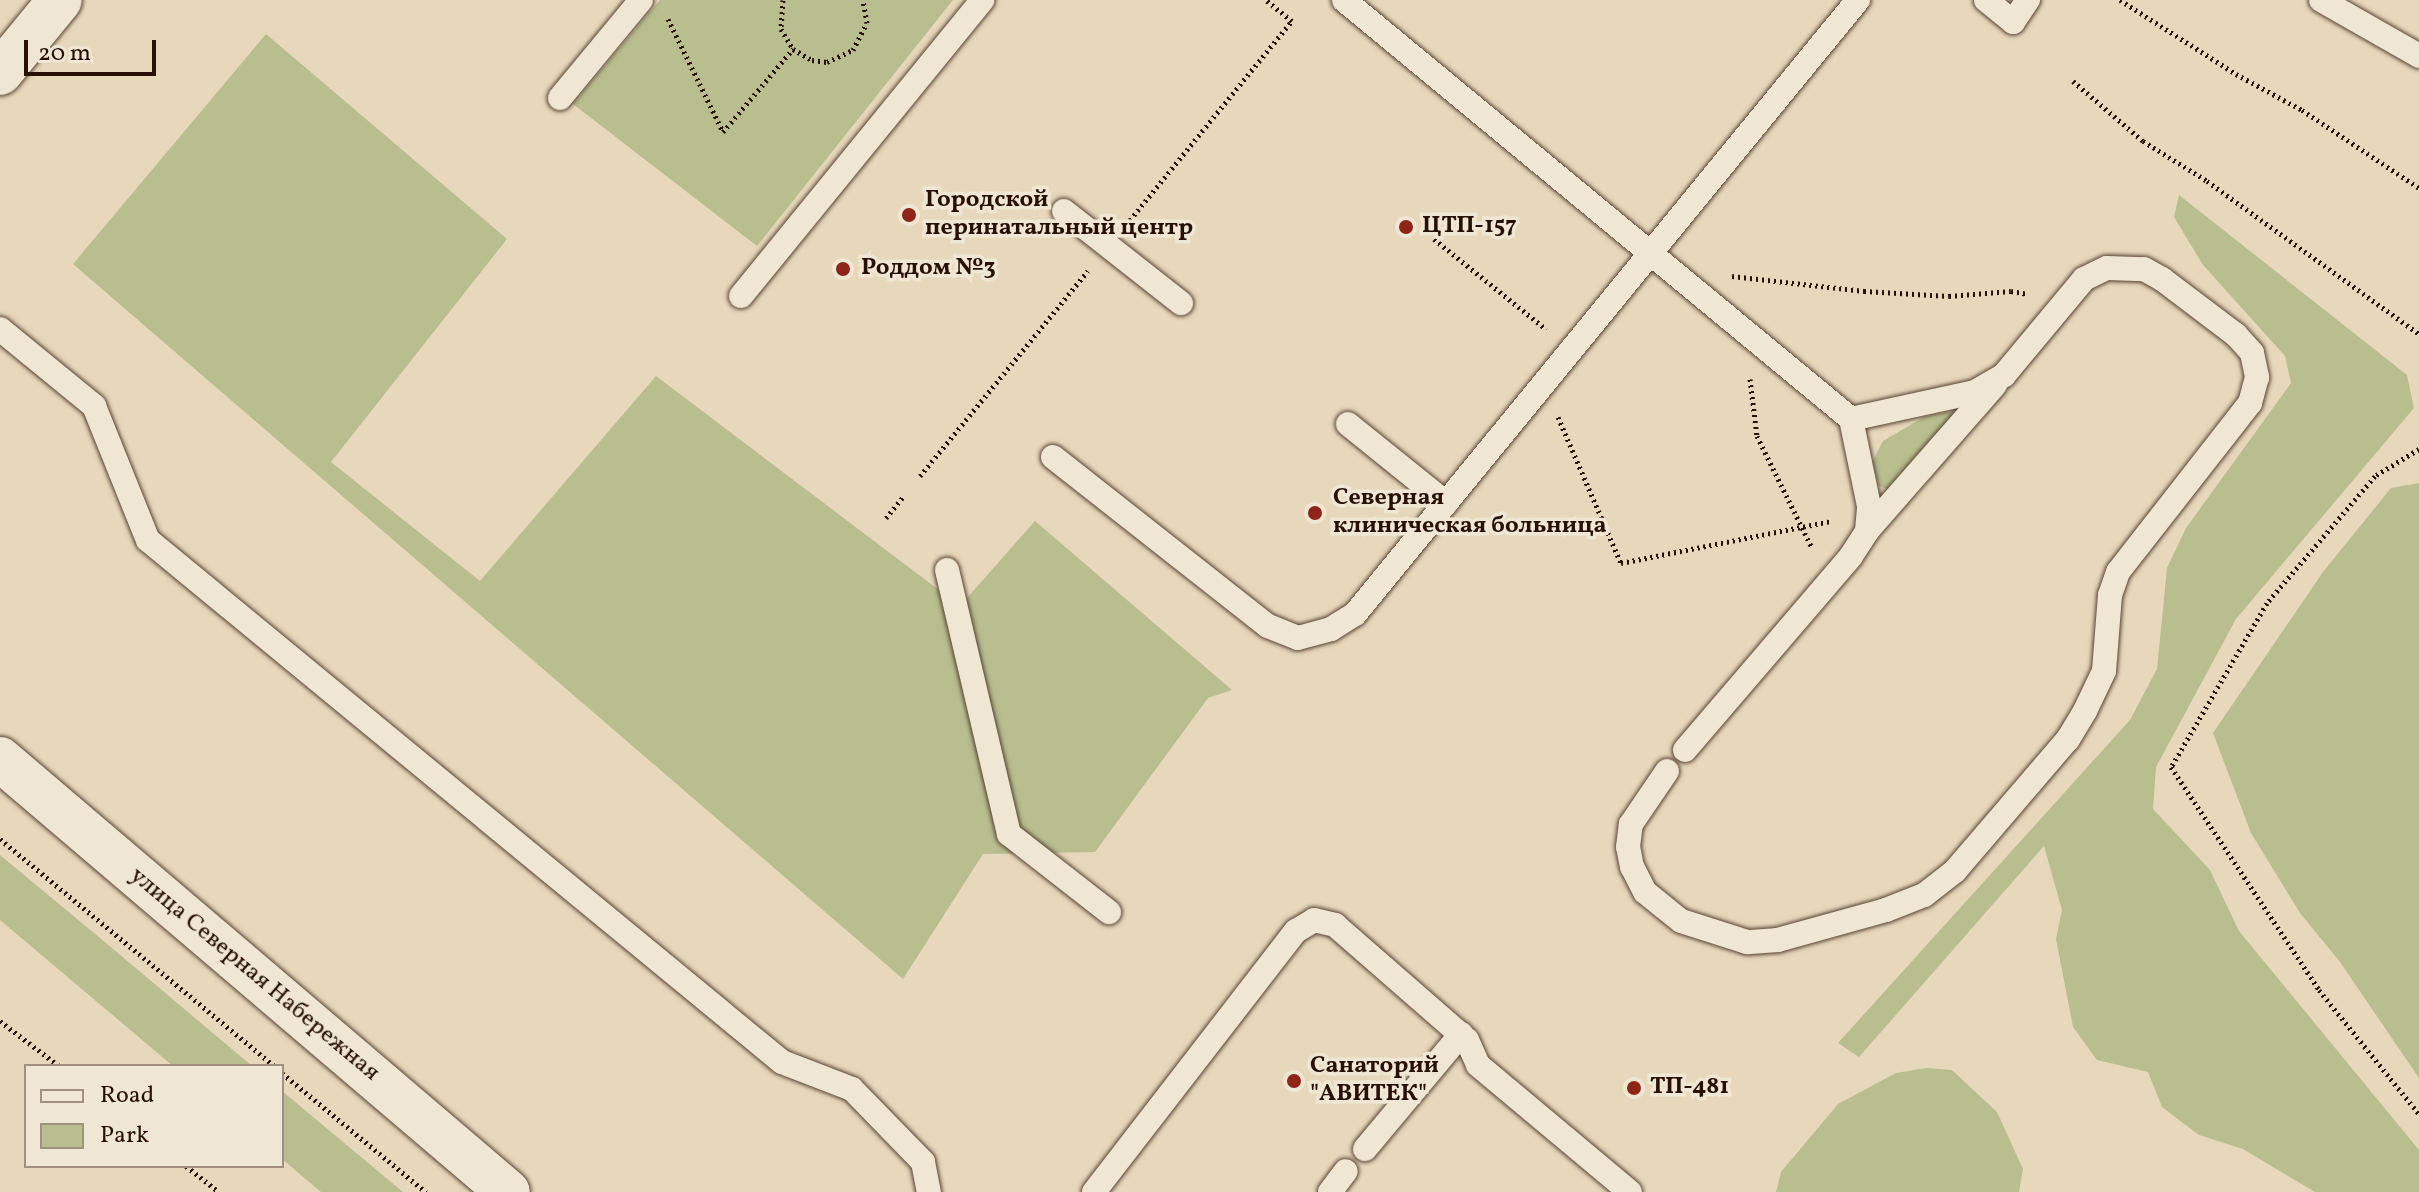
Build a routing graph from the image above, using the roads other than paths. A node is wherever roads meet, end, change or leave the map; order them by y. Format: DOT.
graph roads {
  1 [pos="60,0"];
  2 [pos="641,0"];
  3 [pos="982,0"];
  4 [pos="1344,0"];
  5 [pos="1858,0"];
  6 [pos="1986,0"];
  7 [pos="2028,0"];
  8 [pos="2321,0"];
  9 [pos="2419,56"];
  10 [pos="0,73"];
  11 [pos="560,98"];
  12 [pos="1064,211"];
  13 [pos="1651,253"];
  14 [pos="741,296"];
  15 [pos="1181,303"];
  16 [pos="0,329"];
  17 [pos="2004,375"];
  18 [pos="1851,419"];
  19 [pos="1348,424"];
  20 [pos="1053,457"];
  21 [pos="1446,503"];
  22 [pos="1867,522"];
  23 [pos="947,570"];
  24 [pos="1685,750"];
  25 [pos="0,759"];
  26 [pos="1667,771"];
  27 [pos="1109,912"];
  28 [pos="1461,1034"];
  29 [pos="1365,1149"];
  30 [pos="1346,1171"];
  31 [pos="508,1192"];
  32 [pos="929,1192"];
  33 [pos="1094,1192"];
  34 [pos="1330,1192"];
  35 [pos="1630,1192"];
  1 -- 10 [label="street"];
  2 -- 11 [label="lane"];
  3 -- 14 [label="lane"];
  4 -- 13 [label="lane"];
  5 -- 13 [label="lane"];
  6 -- 7 [label="lane"];
  8 -- 9 [label="lane"];
  12 -- 15 [label="lane"];
  13 -- 18 [label="lane"];
  13 -- 21 [label="lane"];
  16 -- 32 [label="lane"];
  17 -- 18 [label="lane"];
  17 -- 22 [label="lane"];
  17 -- 26 [label="lane"];
  18 -- 22 [label="lane"];
  19 -- 21 [label="lane"];
  20 -- 21 [label="lane"];
  22 -- 24 [label="lane"];
  23 -- 27 [label="lane"];
  25 -- 31 [label="street, улица Северная Набережная"];
  28 -- 29 [label="lane"];
  28 -- 33 [label="lane"];
  28 -- 35 [label="lane"];
  30 -- 34 [label="lane"];
}
